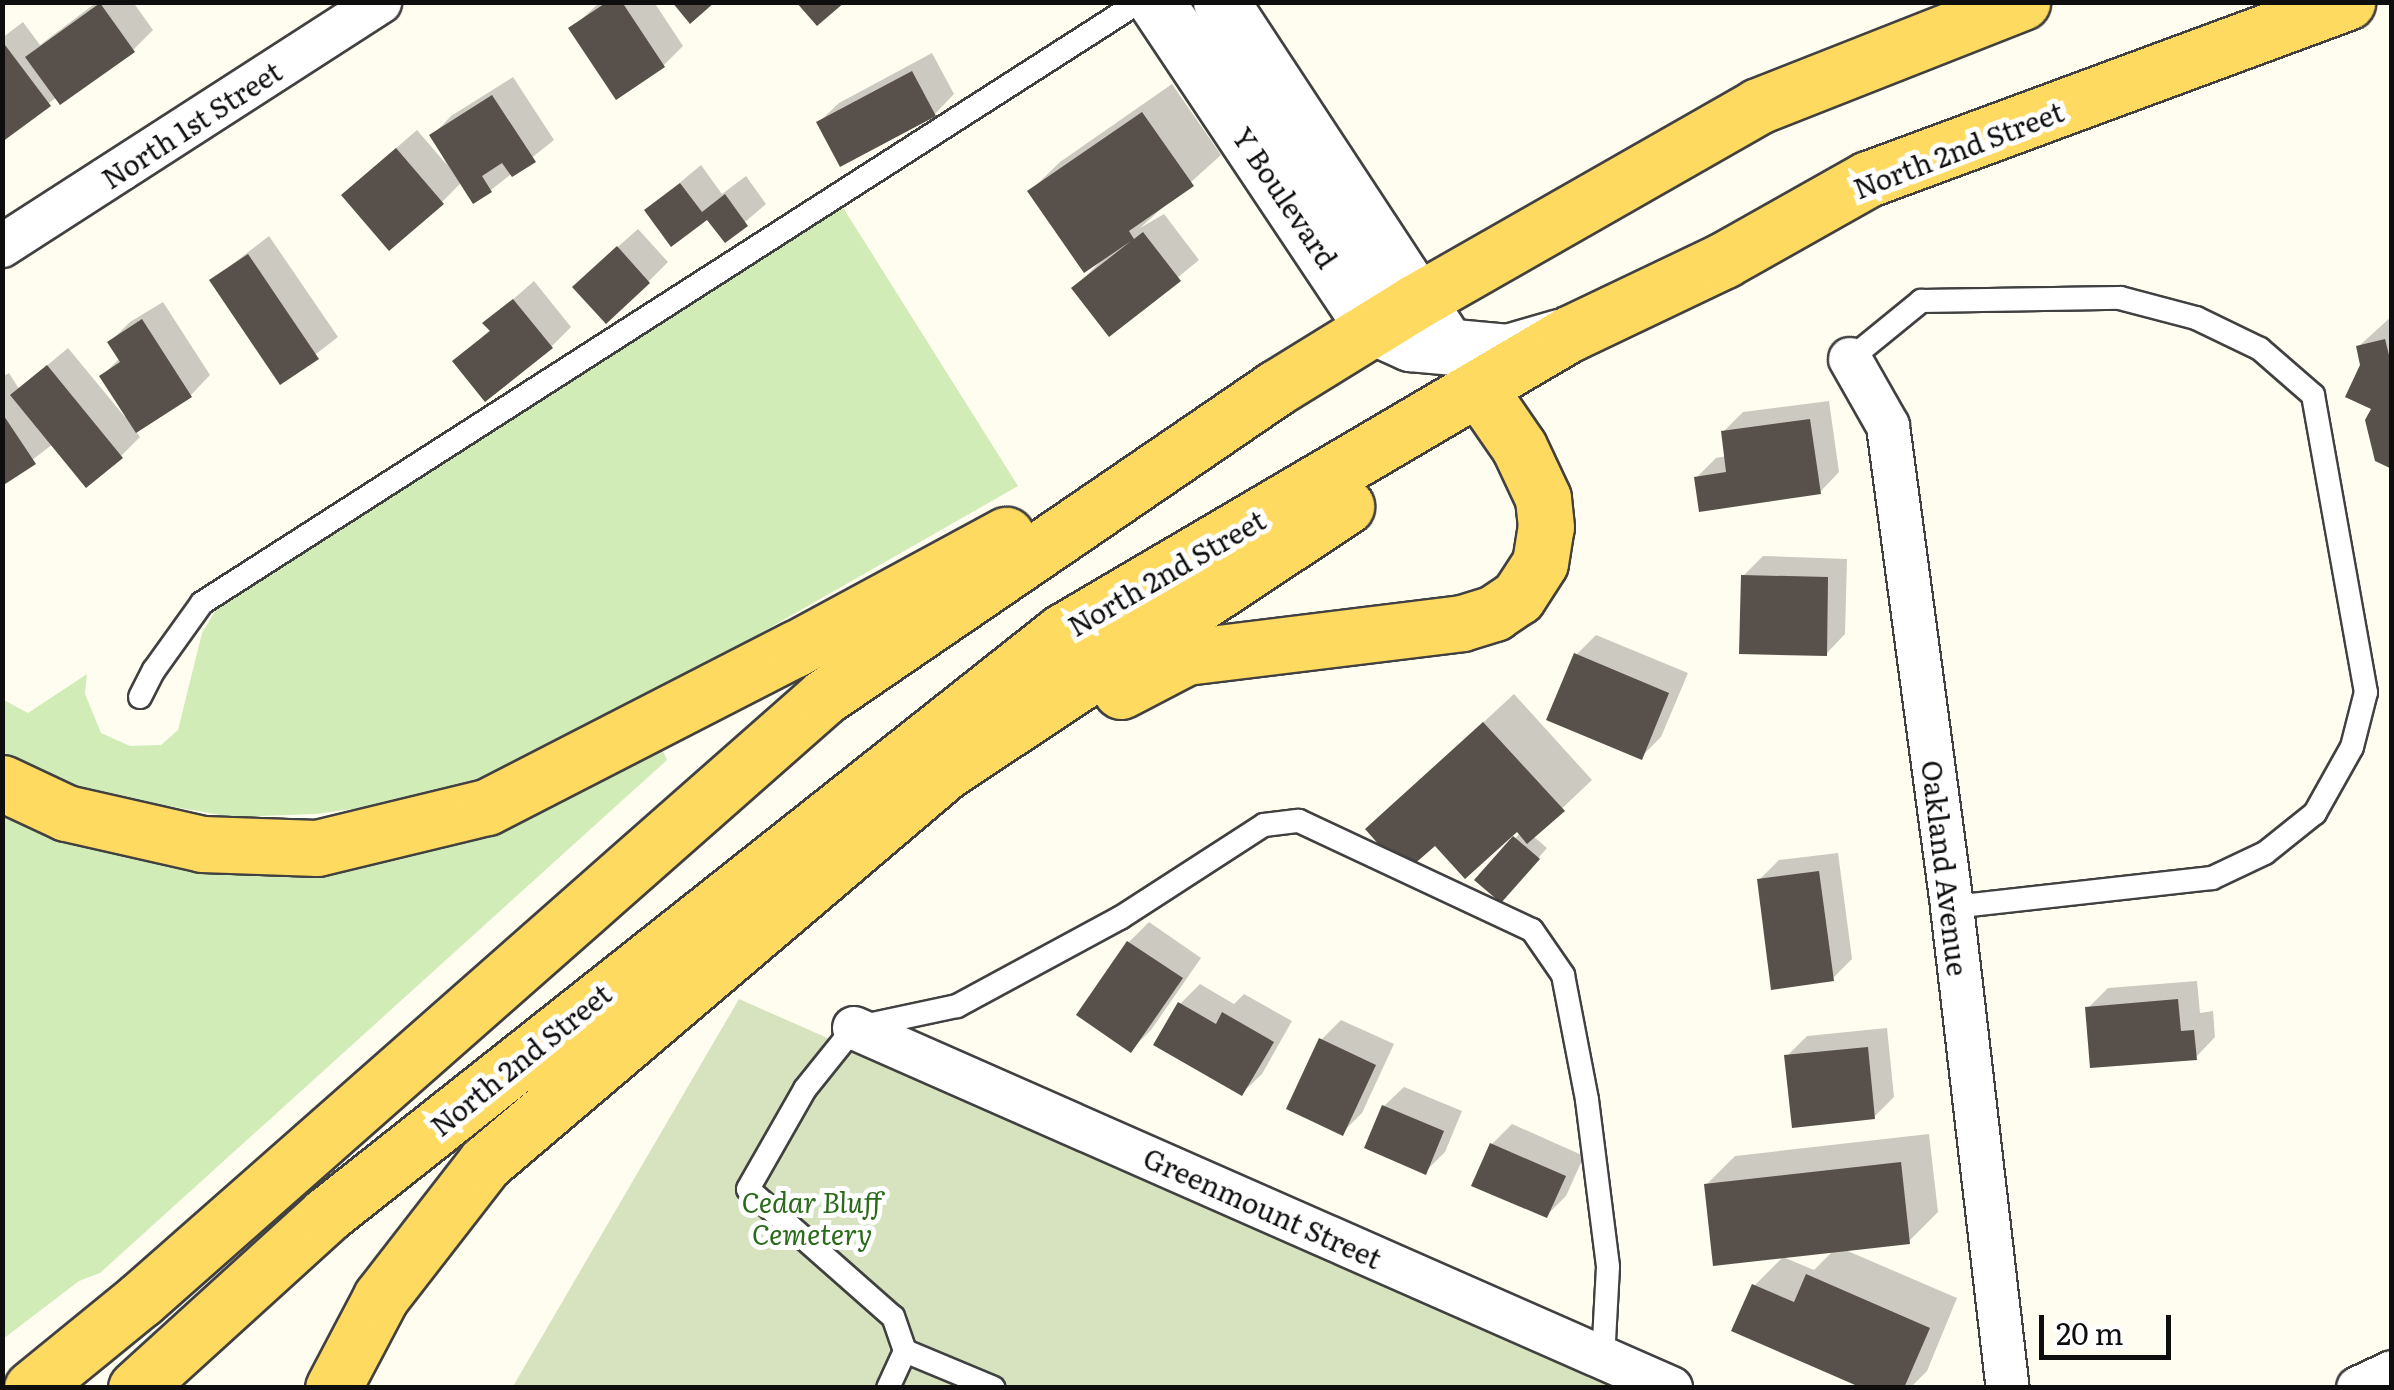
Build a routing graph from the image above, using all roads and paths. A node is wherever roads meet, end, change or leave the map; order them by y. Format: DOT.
graph roads {
  1 [pos="380,2"];
  2 [pos="1139,2"];
  3 [pos="1156,2"];
  4 [pos="1221,2"];
  5 [pos="2022,2"];
  6 [pos="2347,2"];
  7 [pos="2,246"];
  8 [pos="1394,314"];
  9 [pos="1850,359"];
  10 [pos="1463,368"];
  11 [pos="1276,388"];
  12 [pos="140,697"];
  13 [pos="2,783"];
  14 [pos="854,853"];
  15 [pos="1952,907"];
  16 [pos="854,1028"];
  17 [pos="905,1350"];
  18 [pos="1603,1358"];
  19 [pos="155,1371"];
  20 [pos="2392,1372"];
  21 [pos="32,1388"];
  22 [pos="333,1388"];
  23 [pos="888,1388"];
  24 [pos="994,1388"];
  25 [pos="1671,1388"];
  26 [pos="2008,1388"];
  27 [pos="2358,1388"];
  1 -- 7 [label="street, North 1st Street"];
  2 -- 12 [label="lane"];
  3 -- 8 [label="street, Y Boulevard"];
  4 -- 8 [label="street, Y Boulevard"];
  5 -- 8 [label="main road"];
  6 -- 10 [label="main road, North 2nd Street"];
  8 -- 10 [label="street, Y Boulevard"];
  8 -- 11 [label="main road"];
  9 -- 15 [label="street, Oakland Avenue"];
  9 -- 15 [label="lane"];
  10 -- 14 [label="main road"];
  10 -- 14 [label="main road"];
  10 -- 19 [label="main road, North 2nd Street"];
  11 -- 13 [label="main road"];
  11 -- 21 [label="main road"];
  14 -- 22 [label="main road"];
  15 -- 26 [label="street, Oakland Avenue"];
  16 -- 17 [label="lane"];
  16 -- 18 [label="street, Greenmount Street"];
  16 -- 18 [label="lane"];
  17 -- 23 [label="lane"];
  17 -- 24 [label="lane"];
  18 -- 25 [label="street, Greenmount Street"];
  20 -- 27 [label="street"];
}
